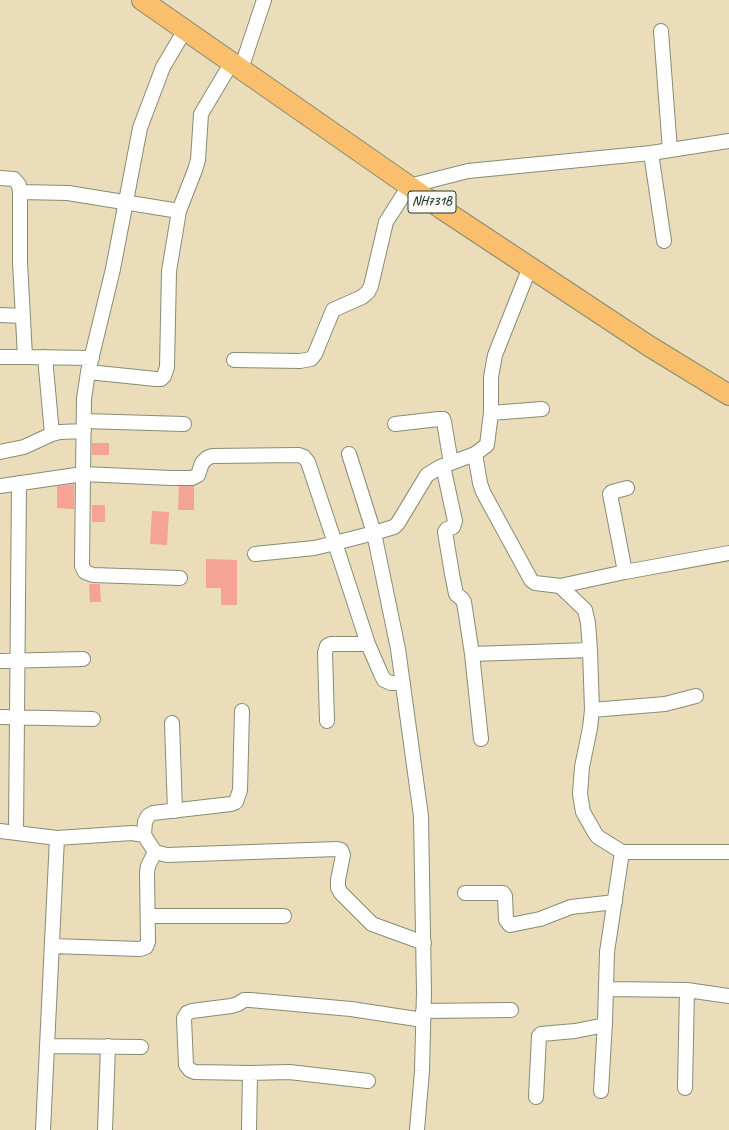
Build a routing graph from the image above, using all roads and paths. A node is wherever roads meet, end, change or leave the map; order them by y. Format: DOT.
graph roads {
  1 [pos="142,0"];
  2 [pos="160,0"];
  3 [pos="264,0"];
  4 [pos="185,30"];
  5 [pos="661,31"];
  6 [pos="239,63"];
  7 [pos="729,141"];
  8 [pos="670,150"];
  9 [pos="651,153"];
  10 [pos="0,178"];
  11 [pos="416,184"];
  12 [pos="20,192"];
  13 [pos="126,203"];
  14 [pos="179,211"];
  15 [pos="664,241"];
  16 [pos="530,267"];
  17 [pos="0,315"];
  18 [pos="23,316"];
  19 [pos="25,357"];
  20 [pos="45,357"];
  21 [pos="0,358"];
  22 [pos="92,358"];
  23 [pos="234,360"];
  24 [pos="88,372"];
  25 [pos="729,382"];
  26 [pos="729,395"];
  27 [pos="542,409"];
  28 [pos="491,413"];
  29 [pos="184,424"];
  30 [pos="396,424"];
  31 [pos="84,426"];
  32 [pos="52,434"];
  33 [pos="0,452"];
  34 [pos="349,454"];
  35 [pos="475,454"];
  36 [pos="447,464"];
  37 [pos="83,474"];
  38 [pos="19,483"];
  39 [pos="0,486"];
  40 [pos="627,488"];
  41 [pos="374,533"];
  42 [pos="335,543"];
  43 [pos="729,553"];
  44 [pos="255,554"];
  45 [pos="625,572"];
  46 [pos="180,578"];
  47 [pos="560,586"];
  48 [pos="368,644"];
  49 [pos="590,650"];
  50 [pos="472,654"];
  51 [pos="83,659"];
  52 [pos="0,661"];
  53 [pos="17,661"];
  54 [pos="403,684"];
  55 [pos="696,696"];
  56 [pos="592,710"];
  57 [pos="242,711"];
  58 [pos="0,717"];
  59 [pos="17,718"];
  60 [pos="93,719"];
  61 [pos="327,721"];
  62 [pos="172,723"];
  63 [pos="481,739"];
  64 [pos="175,811"];
  65 [pos="0,831"];
  66 [pos="16,832"];
  67 [pos="144,835"];
  68 [pos="57,838"];
  69 [pos="155,852"];
  70 [pos="622,852"];
  71 [pos="729,852"];
  72 [pos="465,894"];
  73 [pos="615,902"];
  74 [pos="148,916"];
  75 [pos="284,916"];
  76 [pos="424,944"];
  77 [pos="52,946"];
  78 [pos="606,989"];
  79 [pos="687,990"];
  80 [pos="729,996"];
  81 [pos="511,1010"];
  82 [pos="423,1016"];
  83 [pos="605,1024"];
  84 [pos="47,1046"];
  85 [pos="108,1046"];
  86 [pos="141,1046"];
  87 [pos="250,1073"];
  88 [pos="368,1081"];
  89 [pos="684,1088"];
  90 [pos="601,1091"];
  91 [pos="536,1098"];
  92 [pos="43,1130"];
  93 [pos="105,1130"];
  94 [pos="249,1130"];
  95 [pos="417,1130"];
  1 -- 4 [label="highway, NH731B"];
  2 -- 6 [label="highway, NH731B"];
  3 -- 6 [label="street"];
  4 -- 6 [label="highway, NH731B"];
  4 -- 13 [label="street"];
  5 -- 8 [label="street"];
  6 -- 11 [label="highway, NH731B"];
  6 -- 14 [label="street"];
  7 -- 8 [label="street"];
  8 -- 9 [label="street"];
  9 -- 11 [label="street"];
  9 -- 15 [label="street"];
  10 -- 12 [label="street"];
  11 -- 16 [label="highway, NH731B"];
  11 -- 23 [label="street"];
  11 -- 25 [label="highway, NH731B"];
  12 -- 13 [label="street"];
  12 -- 18 [label="street"];
  13 -- 14 [label="street"];
  13 -- 22 [label="street"];
  14 -- 24 [label="street"];
  16 -- 26 [label="highway, NH731B"];
  16 -- 28 [label="street"];
  17 -- 18 [label="street"];
  18 -- 19 [label="street"];
  19 -- 20 [label="street"];
  19 -- 21 [label="street"];
  20 -- 22 [label="street"];
  20 -- 32 [label="street"];
  22 -- 24 [label="street"];
  24 -- 31 [label="street"];
  27 -- 28 [label="street"];
  28 -- 35 [label="street"];
  29 -- 31 [label="street"];
  30 -- 36 [label="street"];
  31 -- 32 [label="street"];
  31 -- 37 [label="street"];
  32 -- 33 [label="street"];
  34 -- 41 [label="street"];
  35 -- 36 [label="street"];
  35 -- 47 [label="street"];
  36 -- 41 [label="street"];
  36 -- 50 [label="street"];
  37 -- 38 [label="street"];
  37 -- 42 [label="street"];
  37 -- 46 [label="street"];
  38 -- 39 [label="street"];
  38 -- 53 [label="street"];
  40 -- 45 [label="street"];
  41 -- 42 [label="street"];
  41 -- 54 [label="street"];
  42 -- 44 [label="street"];
  42 -- 48 [label="street"];
  43 -- 45 [label="street"];
  45 -- 47 [label="street"];
  47 -- 49 [label="street"];
  48 -- 54 [label="street"];
  48 -- 61 [label="street"];
  49 -- 50 [label="street"];
  49 -- 56 [label="street"];
  50 -- 63 [label="street"];
  51 -- 53 [label="street"];
  52 -- 53 [label="street"];
  53 -- 59 [label="street"];
  54 -- 76 [label="street"];
  55 -- 56 [label="street"];
  56 -- 70 [label="street"];
  57 -- 64 [label="street"];
  58 -- 59 [label="street"];
  59 -- 60 [label="street"];
  59 -- 66 [label="street"];
  62 -- 64 [label="street"];
  64 -- 67 [label="street"];
  65 -- 66 [label="street"];
  66 -- 68 [label="street"];
  67 -- 68 [label="street"];
  67 -- 69 [label="street"];
  68 -- 77 [label="street"];
  69 -- 74 [label="street"];
  69 -- 76 [label="street"];
  70 -- 71 [label="street"];
  70 -- 73 [label="street"];
  72 -- 73 [label="street"];
  73 -- 78 [label="street"];
  74 -- 75 [label="street"];
  74 -- 77 [label="street"];
  76 -- 82 [label="street"];
  77 -- 84 [label="street"];
  78 -- 79 [label="street"];
  78 -- 83 [label="street"];
  79 -- 80 [label="street"];
  79 -- 89 [label="street"];
  81 -- 82 [label="street"];
  82 -- 87 [label="street"];
  82 -- 95 [label="street"];
  83 -- 90 [label="street"];
  83 -- 91 [label="street"];
  84 -- 85 [label="street"];
  84 -- 92 [label="street"];
  85 -- 86 [label="street"];
  85 -- 93 [label="street"];
  87 -- 88 [label="street"];
  87 -- 94 [label="street"];
}
